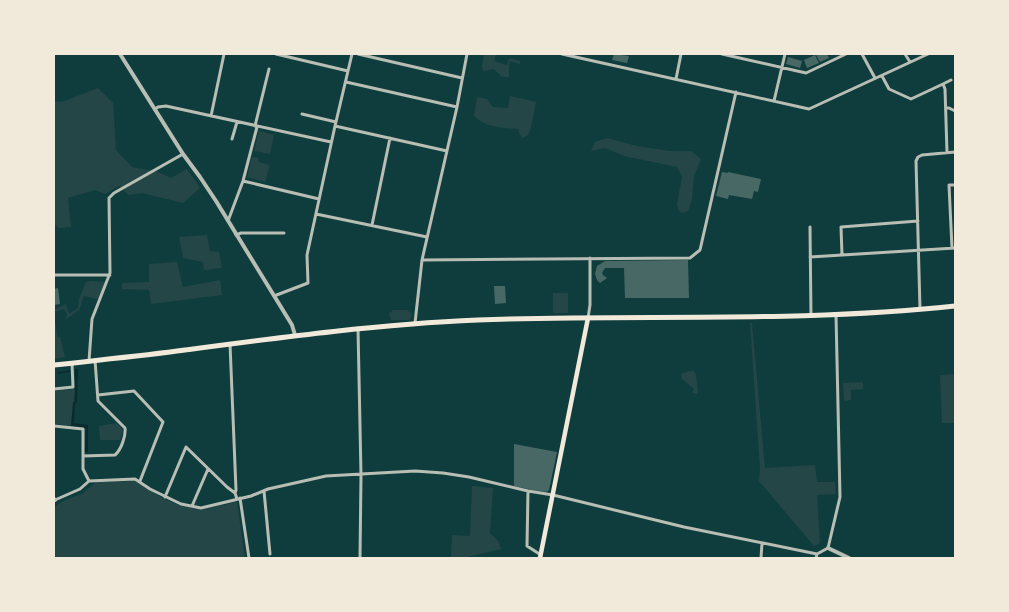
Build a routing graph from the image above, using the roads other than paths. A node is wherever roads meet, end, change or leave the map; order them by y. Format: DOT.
graph roads {
  1 [pos="120,54"];
  2 [pos="224,54"];
  3 [pos="276,54"];
  4 [pos="352,54"];
  5 [pos="358,54"];
  6 [pos="467,54"];
  7 [pos="562,54"];
  8 [pos="682,54"];
  9 [pos="722,54"];
  10 [pos="785,54"];
  11 [pos="846,54"];
  12 [pos="862,54"];
  13 [pos="905,54"];
  14 [pos="928,54"];
  15 [pos="910,62"];
  16 [pos="782,67"];
  17 [pos="269,69"];
  18 [pos="348,71"];
  19 [pos="882,76"];
  20 [pos="462,78"];
  21 [pos="875,78"];
  22 [pos="676,79"];
  23 [pos="951,80"];
  24 [pos="346,82"];
  25 [pos="943,84"];
  26 [pos="736,92"];
  27 [pos="774,101"];
  28 [pos="456,107"];
  29 [pos="946,108"];
  30 [pos="155,109"];
  31 [pos="955,111"];
  32 [pos="302,114"];
  33 [pos="210,116"];
  34 [pos="237,122"];
  35 [pos="336,122"];
  36 [pos="256,126"];
  37 [pos="335,126"];
  38 [pos="390,138"];
  39 [pos="232,139"];
  40 [pos="331,142"];
  41 [pos="447,150"];
  42 [pos="955,152"];
  43 [pos="947,153"];
  44 [pos="183,154"];
  45 [pos="243,181"];
  46 [pos="955,185"];
  47 [pos="319,199"];
  48 [pos="316,214"];
  49 [pos="950,216"];
  50 [pos="955,216"];
  51 [pos="228,221"];
  52 [pos="918,221"];
  53 [pos="372,224"];
  54 [pos="810,227"];
  55 [pos="284,233"];
  56 [pos="236,235"];
  57 [pos="427,237"];
  58 [pos="954,248"];
  59 [pos="919,250"];
  60 [pos="842,255"];
  61 [pos="810,257"];
  62 [pos="590,258"];
  63 [pos="422,260"];
  64 [pos="54,275"];
  65 [pos="110,275"];
  66 [pos="274,296"];
  67 [pos="955,306"];
  68 [pos="920,309"];
  69 [pos="836,315"];
  70 [pos="811,316"];
  71 [pos="588,318"];
  72 [pos="415,323"];
  73 [pos="358,328"];
  74 [pos="295,335"];
  75 [pos="230,344"];
  76 [pos="92,361"];
  77 [pos="72,363"];
  78 [pos="54,365"];
  79 [pos="54,389"];
  80 [pos="98,395"];
  81 [pos="54,426"];
  82 [pos="83,456"];
  83 [pos="208,469"];
  84 [pos="361,474"];
  85 [pos="89,481"];
  86 [pos="140,481"];
  87 [pos="264,491"];
  88 [pos="528,491"];
  89 [pos="235,493"];
  90 [pos="553,495"];
  91 [pos="165,497"];
  92 [pos="238,499"];
  93 [pos="54,500"];
  94 [pos="192,506"];
  95 [pos="762,543"];
  96 [pos="828,548"];
  97 [pos="270,554"];
  98 [pos="540,556"];
  99 [pos="817,556"];
  100 [pos="249,558"];
  101 [pos="360,558"];
  102 [pos="761,558"];
  103 [pos="849,558"];
  1 -- 30 [label="street"];
  2 -- 33 [label="street"];
  3 -- 18 [label="street"];
  4 -- 18 [label="street"];
  5 -- 20 [label="street"];
  6 -- 20 [label="street"];
  7 -- 22 [label="street"];
  8 -- 22 [label="street"];
  9 -- 16 [label="street"];
  10 -- 16 [label="street"];
  11 -- 16 [label="street"];
  12 -- 21 [label="street"];
  13 -- 15 [label="street"];
  14 -- 15 [label="street"];
  15 -- 19 [label="street"];
  16 -- 27 [label="street"];
  17 -- 36 [label="street"];
  18 -- 24 [label="street"];
  19 -- 21 [label="street"];
  19 -- 25 [label="street"];
  20 -- 28 [label="street"];
  21 -- 27 [label="street"];
  22 -- 26 [label="street"];
  23 -- 25 [label="street"];
  24 -- 28 [label="street"];
  24 -- 35 [label="street"];
  25 -- 29 [label="street"];
  26 -- 27 [label="street"];
  26 -- 62 [label="street"];
  28 -- 41 [label="street"];
  29 -- 31 [label="street"];
  29 -- 43 [label="street"];
  30 -- 33 [label="street"];
  30 -- 44 [label="street"];
  32 -- 35 [label="street"];
  33 -- 34 [label="street"];
  34 -- 36 [label="street"];
  34 -- 39 [label="street"];
  35 -- 37 [label="street"];
  36 -- 40 [label="street"];
  36 -- 45 [label="street"];
  37 -- 38 [label="street"];
  37 -- 40 [label="street"];
  38 -- 41 [label="street"];
  38 -- 53 [label="street"];
  40 -- 47 [label="street"];
  41 -- 57 [label="street"];
  42 -- 43 [label="street"];
  43 -- 52 [label="street"];
  44 -- 51 [label="street"];
  44 -- 65 [label="street"];
  45 -- 47 [label="street"];
  45 -- 51 [label="street"];
  46 -- 49 [label="street"];
  47 -- 48 [label="street"];
  48 -- 53 [label="street"];
  48 -- 66 [label="street"];
  49 -- 50 [label="street"];
  49 -- 58 [label="street"];
  51 -- 56 [label="street"];
  52 -- 59 [label="street"];
  52 -- 60 [label="street"];
  53 -- 57 [label="street"];
  54 -- 61 [label="street"];
  55 -- 56 [label="street"];
  56 -- 66 [label="street"];
  57 -- 63 [label="street"];
  58 -- 59 [label="street"];
  59 -- 60 [label="street"];
  59 -- 68 [label="street"];
  60 -- 61 [label="street"];
  61 -- 70 [label="street"];
  62 -- 63 [label="street"];
  62 -- 71 [label="street"];
  63 -- 72 [label="street"];
  64 -- 65 [label="street"];
  65 -- 76 [label="street"];
  66 -- 74 [label="street"];
  67 -- 68 [label="main road"];
  68 -- 69 [label="main road"];
  69 -- 70 [label="main road"];
  69 -- 96 [label="street"];
  70 -- 71 [label="main road"];
  71 -- 72 [label="main road"];
  71 -- 90 [label="main road"];
  72 -- 73 [label="main road"];
  73 -- 74 [label="main road"];
  73 -- 84 [label="street"];
  74 -- 75 [label="main road"];
  75 -- 76 [label="main road"];
  75 -- 89 [label="street"];
  76 -- 77 [label="main road"];
  76 -- 80 [label="street"];
  77 -- 78 [label="main road"];
  77 -- 79 [label="street"];
  80 -- 82 [label="street"];
  80 -- 86 [label="street"];
  81 -- 82 [label="street"];
  82 -- 85 [label="street"];
  83 -- 89 [label="street"];
  83 -- 91 [label="street"];
  83 -- 94 [label="street"];
  84 -- 87 [label="street"];
  84 -- 88 [label="street"];
  84 -- 101 [label="street"];
  85 -- 86 [label="street"];
  85 -- 93 [label="street"];
  86 -- 91 [label="street"];
  87 -- 92 [label="street"];
  87 -- 97 [label="street"];
  88 -- 90 [label="street"];
  88 -- 98 [label="street"];
  89 -- 92 [label="street"];
  90 -- 95 [label="street"];
  90 -- 98 [label="main road"];
  91 -- 94 [label="street"];
  92 -- 94 [label="street"];
  92 -- 100 [label="street"];
  95 -- 99 [label="street"];
  95 -- 102 [label="street"];
  96 -- 99 [label="street"];
  96 -- 103 [label="street"];
}
